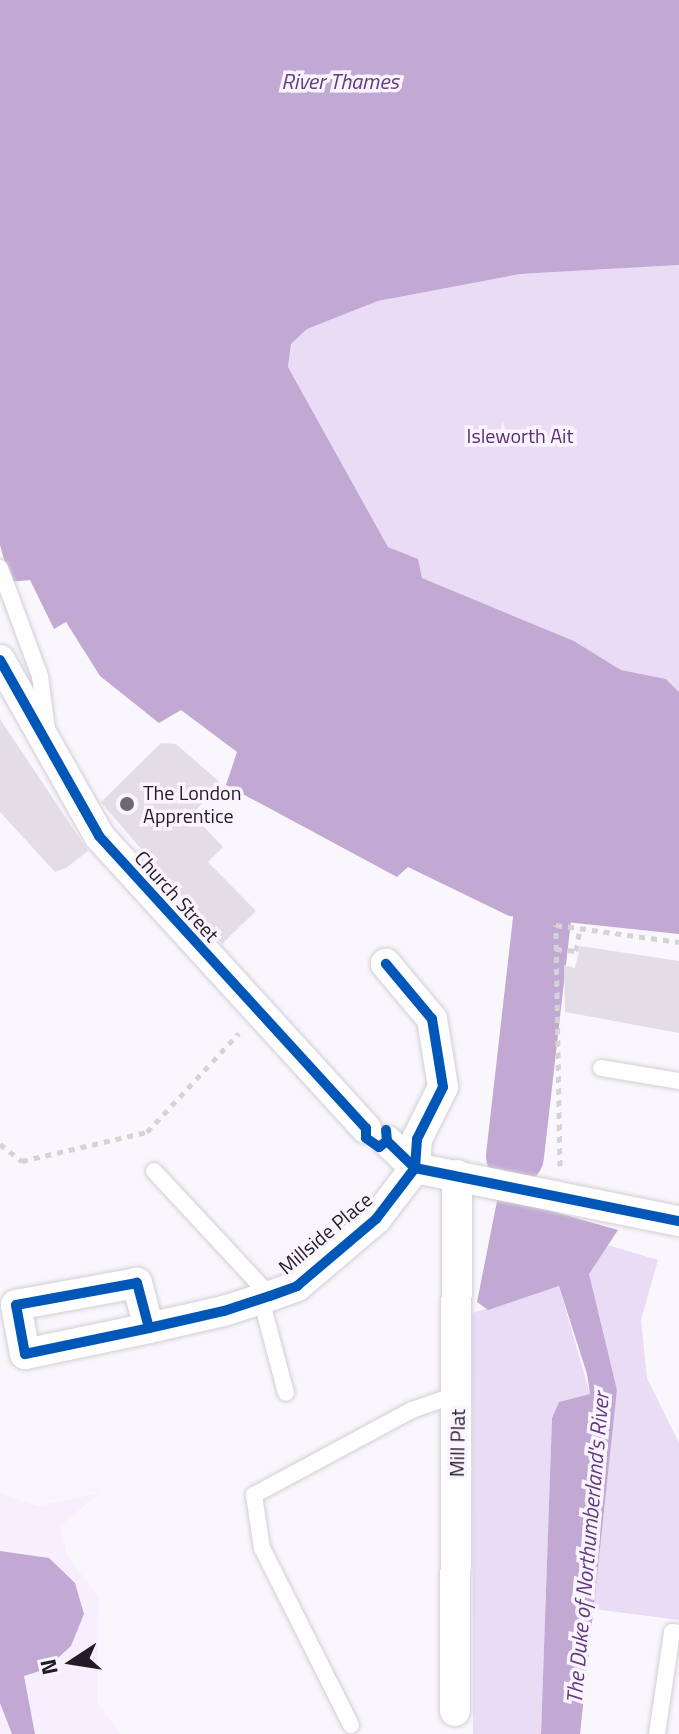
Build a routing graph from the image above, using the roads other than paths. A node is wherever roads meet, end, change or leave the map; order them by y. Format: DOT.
graph roads {
  1 [pos="0,568"];
  2 [pos="0,660"];
  3 [pos="48,745"];
  4 [pos="386,964"];
  5 [pos="601,1068"];
  6 [pos="679,1081"];
  7 [pos="415,1168"];
  8 [pos="154,1171"];
  9 [pos="457,1175"];
  10 [pos="679,1221"];
  11 [pos="265,1298"];
  12 [pos="149,1328"];
  13 [pos="286,1393"];
  14 [pos="458,1394"];
  15 [pos="679,1633"];
  16 [pos="455,1711"];
  17 [pos="351,1725"];
  18 [pos="657,1734"];
  1 -- 3 [label="lane"];
  2 -- 3 [label="street, Church Street"];
  3 -- 7 [label="street, Church Street"];
  4 -- 7 [label="street"];
  5 -- 6 [label="lane"];
  7 -- 9 [label="street"];
  7 -- 11 [label="street, Millside Place"];
  8 -- 11 [label="lane"];
  9 -- 10 [label="street"];
  9 -- 14 [label="street, Mill Plat"];
  11 -- 12 [label="street, Millside Place"];
  11 -- 13 [label="lane"];
  14 -- 16 [label="street, Mill Plat"];
  14 -- 17 [label="lane"];
  15 -- 18 [label="lane"];
}
